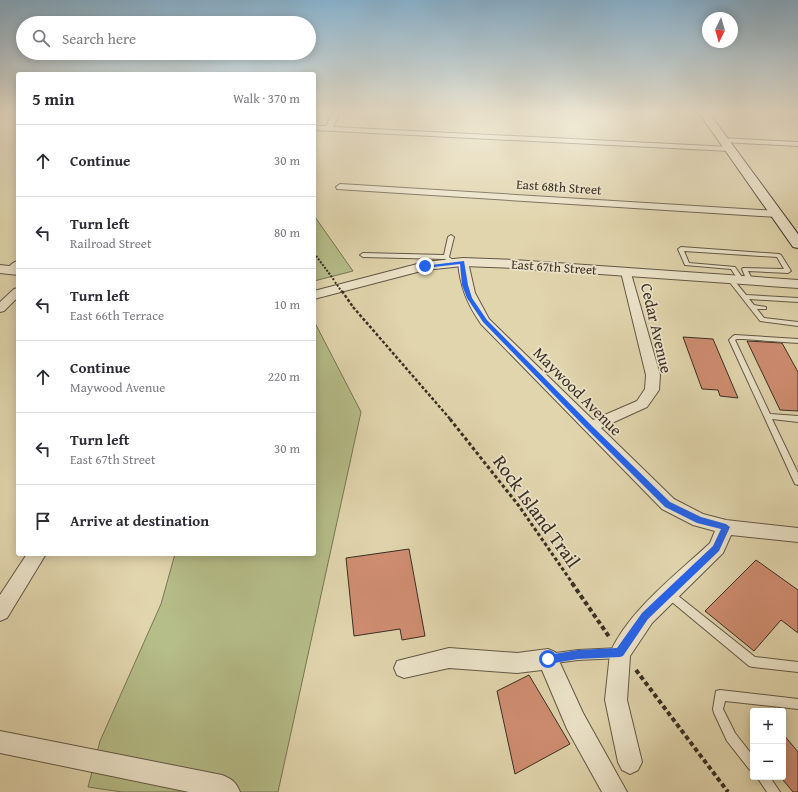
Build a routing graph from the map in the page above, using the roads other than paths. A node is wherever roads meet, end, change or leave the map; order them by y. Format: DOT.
graph roads {
  1 [pos="731,150"];
  2 [pos="340,187"];
  3 [pos="777,214"];
  4 [pos="451,238"];
  5 [pos="798,244"];
  6 [pos="363,255"];
  7 [pos="454,261"];
  8 [pos="626,272"];
  9 [pos="741,280"];
  10 [pos="798,284"];
  11 [pos="16,293"];
  12 [pos="316,294"];
  13 [pos="745,297"];
  14 [pos="798,300"];
  15 [pos="753,307"];
  16 [pos="0,308"];
  17 [pos="764,308"];
  18 [pos="798,324"];
  19 [pos="798,341"];
  20 [pos="767,416"];
  21 [pos="798,419"];
  22 [pos="590,427"];
  23 [pos="798,482"];
  24 [pos="726,527"];
  25 [pos="798,535"];
  26 [pos="36,556"];
  27 [pos="669,594"];
  28 [pos="0,612"];
  29 [pos="620,652"];
  30 [pos="548,659"];
  31 [pos="798,667"];
  32 [pos="404,668"];
  33 [pos="798,704"];
  34 [pos="0,742"];
  35 [pos="750,761"];
  36 [pos="630,762"];
  37 [pos="765,780"];
  38 [pos="228,792"];
  39 [pos="615,792"];
  40 [pos="774,792"];
  1 -- 3 [label="main road"];
  2 -- 3 [label="street, East 68th Street"];
  3 -- 5 [label="main road"];
  4 -- 7 [label="lane"];
  6 -- 7 [label="lane"];
  7 -- 8 [label="street, East 67th Street"];
  7 -- 12 [label="street, East 67th Street"];
  7 -- 22 [label="street, Maywood Avenue"];
  8 -- 9 [label="street, East 67th Street"];
  8 -- 22 [label="street, Cedar Avenue"];
  9 -- 9 [label="lane"];
  9 -- 10 [label="street, East 67th Street"];
  9 -- 13 [label="lane"];
  11 -- 16 [label="street"];
  13 -- 14 [label="lane"];
  13 -- 15 [label="lane"];
  15 -- 17 [label="lane"];
  15 -- 18 [label="lane"];
  19 -- 20 [label="lane"];
  20 -- 21 [label="lane"];
  20 -- 23 [label="lane"];
  22 -- 24 [label="street, Maywood Avenue"];
  24 -- 25 [label="street, Maywood Avenue"];
  24 -- 27 [label="street"];
  26 -- 28 [label="street"];
  27 -- 29 [label="street"];
  27 -- 31 [label="lane"];
  29 -- 30 [label="lane"];
  29 -- 36 [label="street"];
  30 -- 32 [label="street"];
  30 -- 39 [label="street"];
  33 -- 35 [label="lane"];
  34 -- 38 [label="street"];
  37 -- 40 [label="lane"];
}
